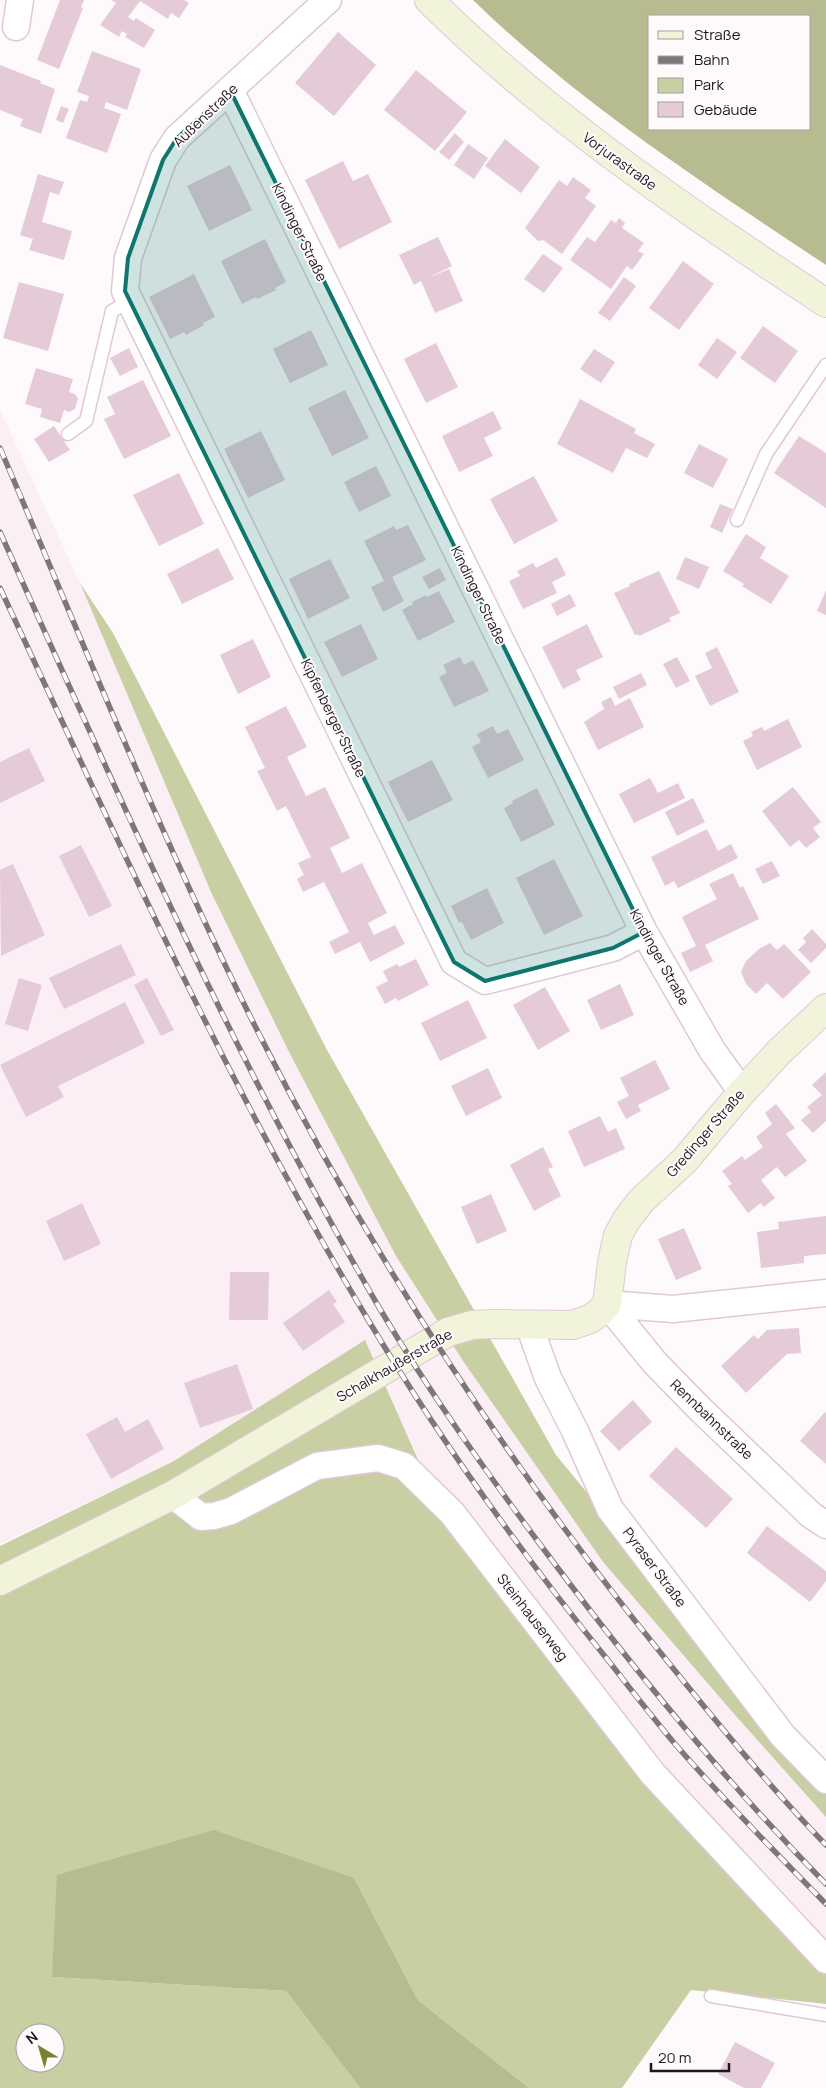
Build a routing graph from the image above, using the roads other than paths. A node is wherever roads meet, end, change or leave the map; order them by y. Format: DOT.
graph roads {
  1 [pos="20,0"];
  2 [pos="328,0"];
  3 [pos="429,0"];
  4 [pos="16,27"];
  5 [pos="230,90"];
  6 [pos="127,296"];
  7 [pos="826,303"];
  8 [pos="826,365"];
  9 [pos="68,434"];
  10 [pos="737,520"];
  11 [pos="644,932"];
  12 [pos="826,1008"];
  13 [pos="742,1092"];
  14 [pos="826,1293"];
  15 [pos="607,1304"];
  16 [pos="529,1325"];
  17 [pos="173,1495"];
  18 [pos="826,1525"];
  19 [pos="0,1581"];
  20 [pos="826,1780"];
  21 [pos="826,1960"];
  22 [pos="711,1996"];
  23 [pos="826,2015"];
  1 -- 4 [label="street"];
  2 -- 5 [label="street, Außenstraße"];
  3 -- 7 [label="main road, Vorjurastraße"];
  5 -- 6 [label="street, Außenstraße"];
  5 -- 11 [label="street, Kindinger Straße"];
  6 -- 9 [label="lane"];
  6 -- 11 [label="street, Kipfenberger Straße"];
  8 -- 10 [label="lane"];
  11 -- 13 [label="street, Kindinger Straße"];
  12 -- 13 [label="main road, Gredinger Straße"];
  13 -- 15 [label="main road, Gredinger Straße"];
  14 -- 15 [label="street"];
  15 -- 16 [label="main road, Schalkhaußerstraße"];
  15 -- 18 [label="street, Rennbahnstraße"];
  16 -- 17 [label="main road, Schalkhaußerstraße"];
  16 -- 20 [label="street, Pyraser Straße"];
  17 -- 19 [label="main road, Schalkhaußerstraße"];
  17 -- 21 [label="street, Steinhauserweg"];
  22 -- 23 [label="lane"];
}
